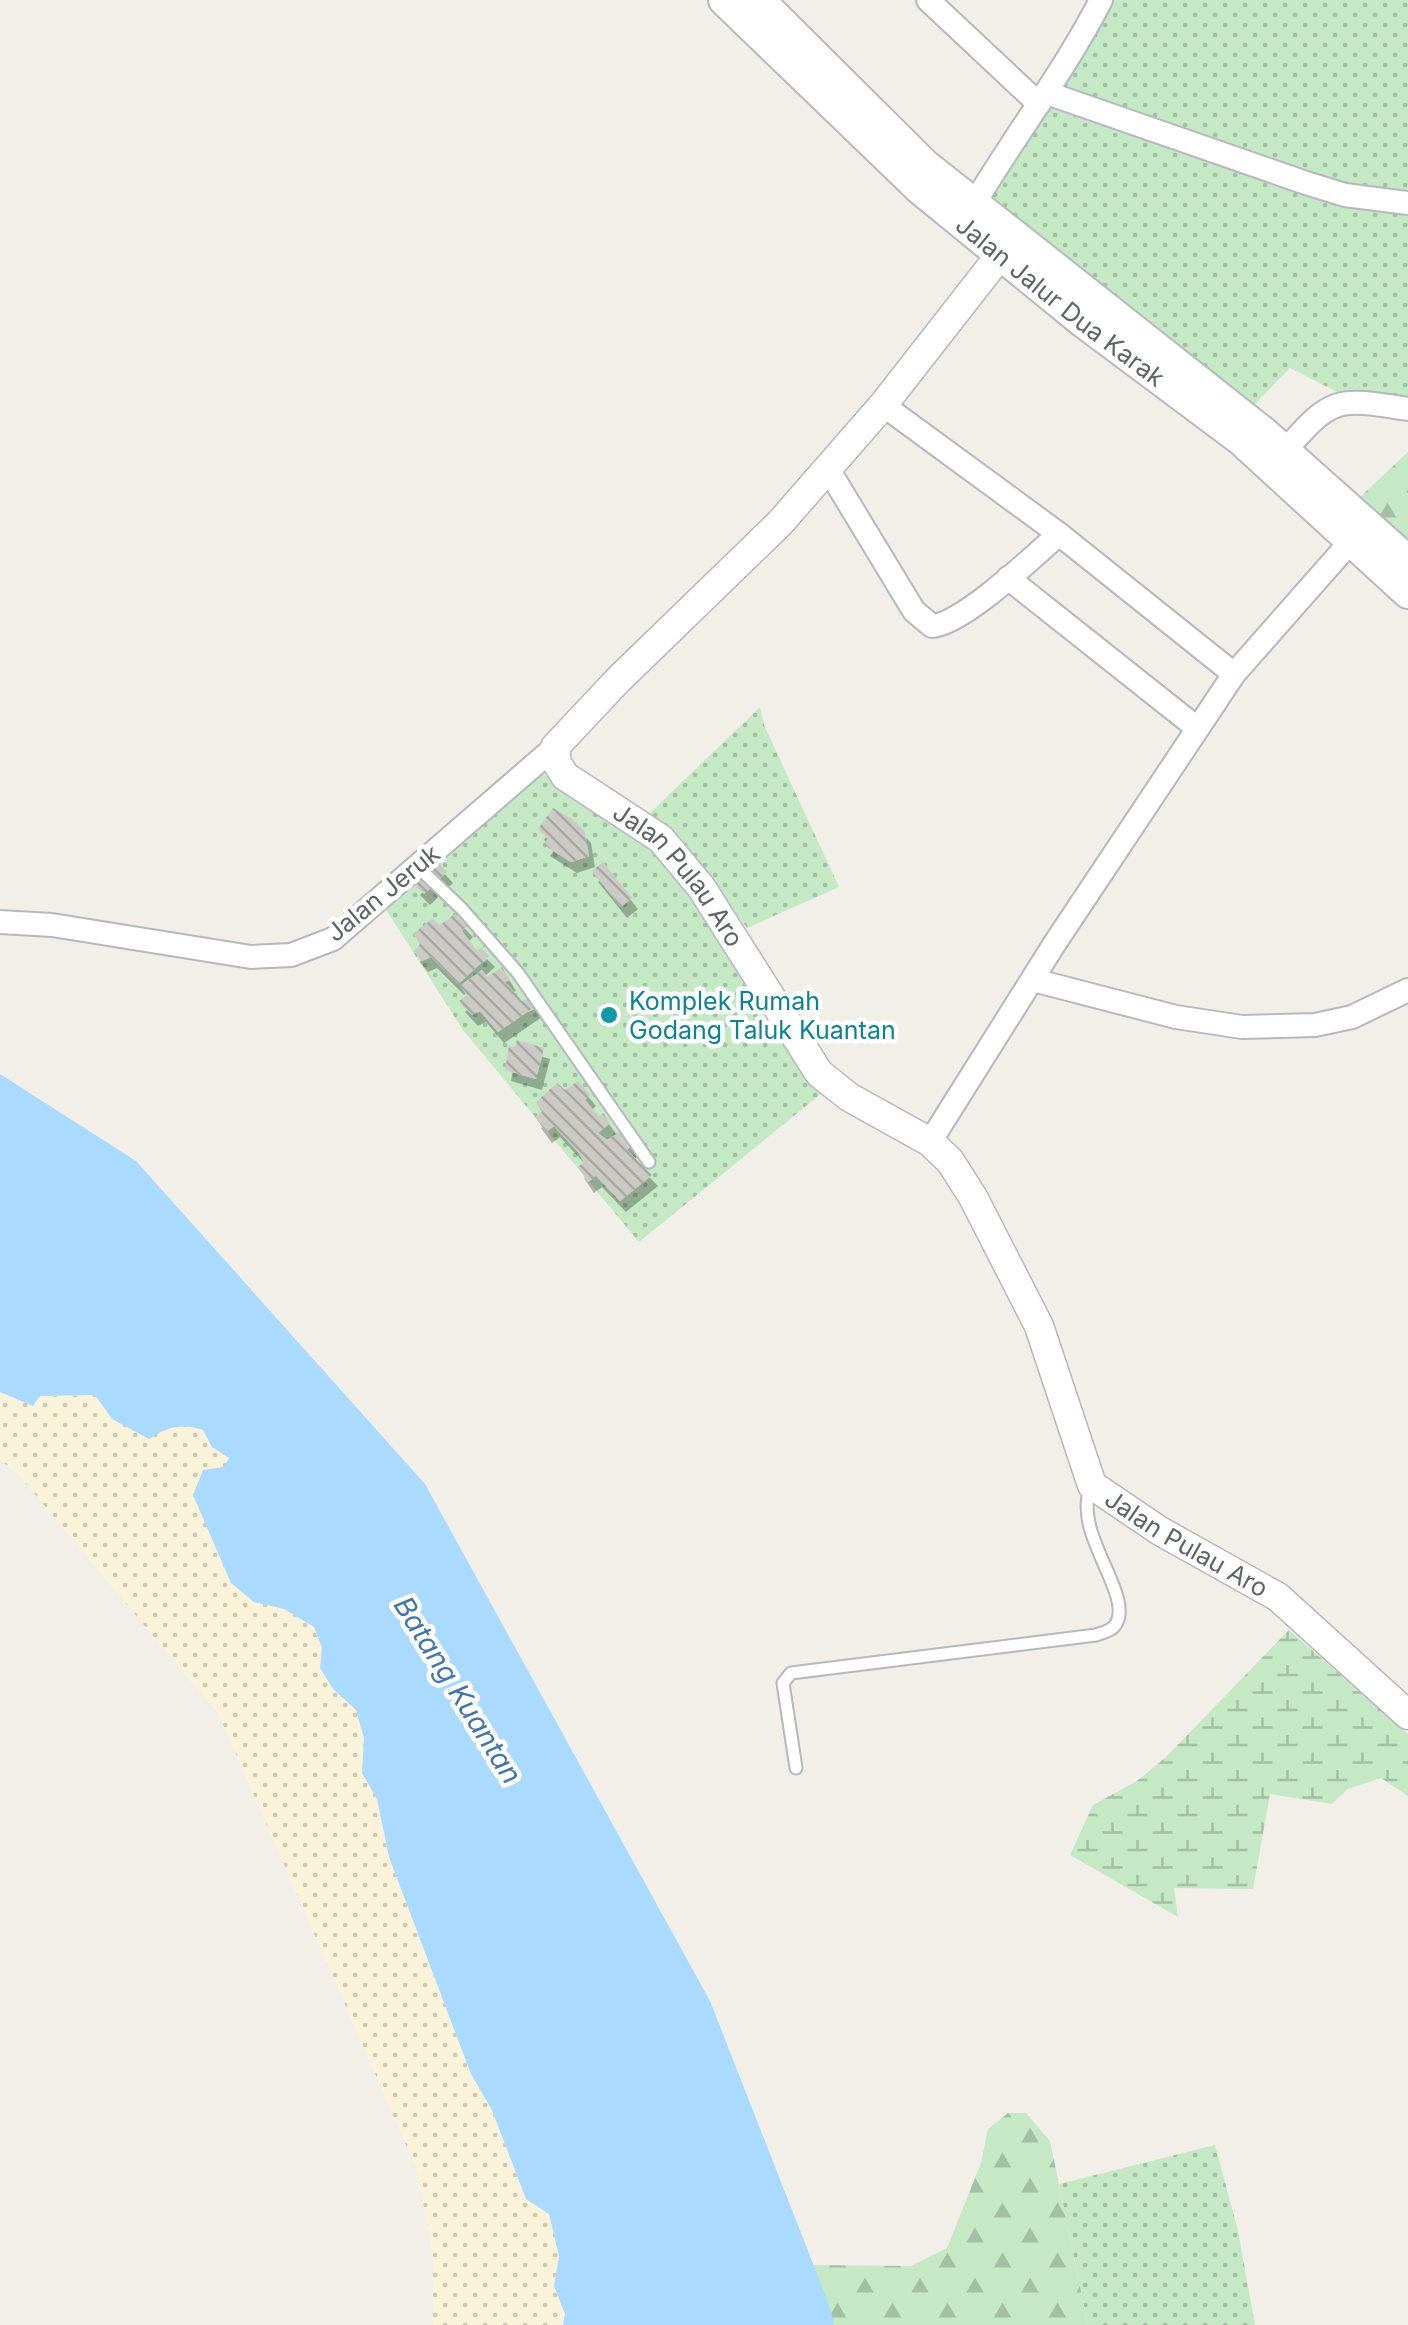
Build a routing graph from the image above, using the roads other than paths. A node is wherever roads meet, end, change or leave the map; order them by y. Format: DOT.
graph roads {
  1 [pos="724,0"];
  2 [pos="759,0"];
  3 [pos="928,0"];
  4 [pos="1101,0"];
  5 [pos="1043,98"];
  6 [pos="1408,203"];
  7 [pos="974,204"];
  8 [pos="1002,254"];
  9 [pos="882,405"];
  10 [pos="1408,409"];
  11 [pos="1284,451"];
  12 [pos="828,469"];
  13 [pos="1060,534"];
  14 [pos="1352,540"];
  15 [pos="1408,561"];
  16 [pos="1008,578"];
  17 [pos="1408,593"];
  18 [pos="1234,674"];
  19 [pos="1197,728"];
  20 [pos="555,747"];
  21 [pos="417,866"];
  22 [pos="0,922"];
  23 [pos="1033,980"];
  24 [pos="1408,990"];
  25 [pos="930,1142"];
  26 [pos="650,1162"];
  27 [pos="1092,1485"];
  28 [pos="1408,1715"];
  29 [pos="796,1768"];
  1 -- 8 [label="main road, Jalan Jalur Dua Karak"];
  2 -- 7 [label="main road, Jalan Jalur Dua Karak"];
  3 -- 5 [label="street"];
  4 -- 5 [label="street"];
  5 -- 6 [label="street"];
  5 -- 7 [label="street"];
  7 -- 11 [label="main road, Jalan Jalur Dua Karak"];
  8 -- 9 [label="street"];
  8 -- 14 [label="main road, Jalan Jalur Dua Karak"];
  9 -- 12 [label="street"];
  9 -- 13 [label="street"];
  10 -- 11 [label="street"];
  11 -- 15 [label="main road, Jalan Jalur Dua Karak"];
  12 -- 16 [label="street"];
  12 -- 20 [label="street"];
  13 -- 16 [label="street"];
  13 -- 18 [label="street"];
  14 -- 17 [label="main road, Jalan Jalur Dua Karak"];
  14 -- 18 [label="street"];
  16 -- 19 [label="street"];
  18 -- 19 [label="street"];
  19 -- 23 [label="street"];
  20 -- 21 [label="street, Jalan Jeruk"];
  20 -- 25 [label="street, Jalan Pulau Aro"];
  21 -- 22 [label="street, Jalan Jeruk"];
  21 -- 26 [label="lane"];
  23 -- 24 [label="street"];
  23 -- 25 [label="street"];
  25 -- 27 [label="street, Jalan Pulau Aro"];
  27 -- 28 [label="street, Jalan Pulau Aro"];
  27 -- 29 [label="lane"];
}
